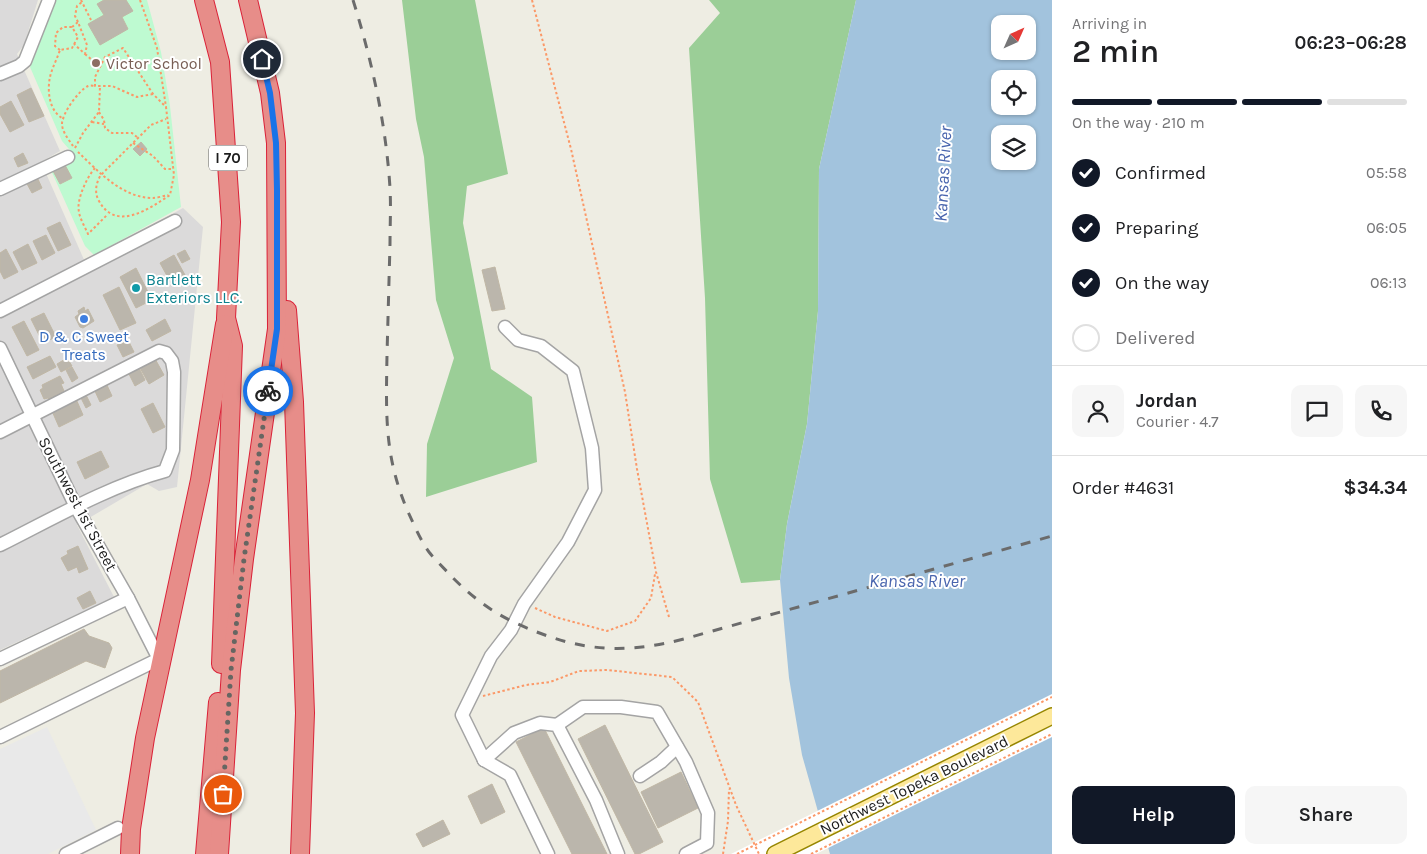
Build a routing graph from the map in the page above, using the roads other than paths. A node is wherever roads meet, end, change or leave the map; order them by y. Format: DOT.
graph roads {
  1 [pos="50,0"];
  2 [pos="204,0"];
  3 [pos="248,0"];
  4 [pos="0,74"];
  5 [pos="71,152"];
  6 [pos="0,188"];
  7 [pos="277,190"];
  8 [pos="175,221"];
  9 [pos="0,311"];
  10 [pos="226,318"];
  11 [pos="505,327"];
  12 [pos="0,348"];
  13 [pos="32,416"];
  14 [pos="0,432"];
  15 [pos="76,507"];
  16 [pos="0,546"];
  17 [pos="128,598"];
  18 [pos="0,659"];
  19 [pos="226,669"];
  20 [pos="1052,716"];
  21 [pos="557,725"];
  22 [pos="0,737"];
  23 [pos="677,747"];
  24 [pos="484,760"];
  25 [pos="640,776"];
  26 [pos="118,828"];
  27 [pos="546,853"];
  28 [pos="66,854"];
  29 [pos="130,854"];
  30 [pos="206,854"];
  31 [pos="219,854"];
  32 [pos="300,854"];
  33 [pos="618,854"];
  34 [pos="686,854"];
  35 [pos="775,854"];
  1 -- 4 [label="street"];
  2 -- 10 [label="highway, I 70"];
  3 -- 7 [label="highway, I 70"];
  5 -- 6 [label="street"];
  7 -- 19 [label="highway, I 70"];
  7 -- 32 [label="highway"];
  8 -- 9 [label="street"];
  10 -- 19 [label="highway, I 70"];
  10 -- 29 [label="highway"];
  11 -- 24 [label="street"];
  12 -- 13 [label="street, Southwest 1st Street"];
  13 -- 14 [label="street"];
  13 -- 15 [label="street, Southwest 1st Street"];
  13 -- 15 [label="street"];
  15 -- 16 [label="street"];
  15 -- 17 [label="street, Southwest 1st Street"];
  17 -- 18 [label="street"];
  17 -- 22 [label="street, Southwest 1st Street"];
  19 -- 30 [label="highway, I 70"];
  19 -- 31 [label="highway, I 70"];
  20 -- 35 [label="main road, Northwest Topeka Boulevard"];
  21 -- 23 [label="street"];
  21 -- 24 [label="street"];
  21 -- 33 [label="street"];
  23 -- 25 [label="street"];
  23 -- 34 [label="street"];
  24 -- 27 [label="street"];
  26 -- 28 [label="street"];
}
